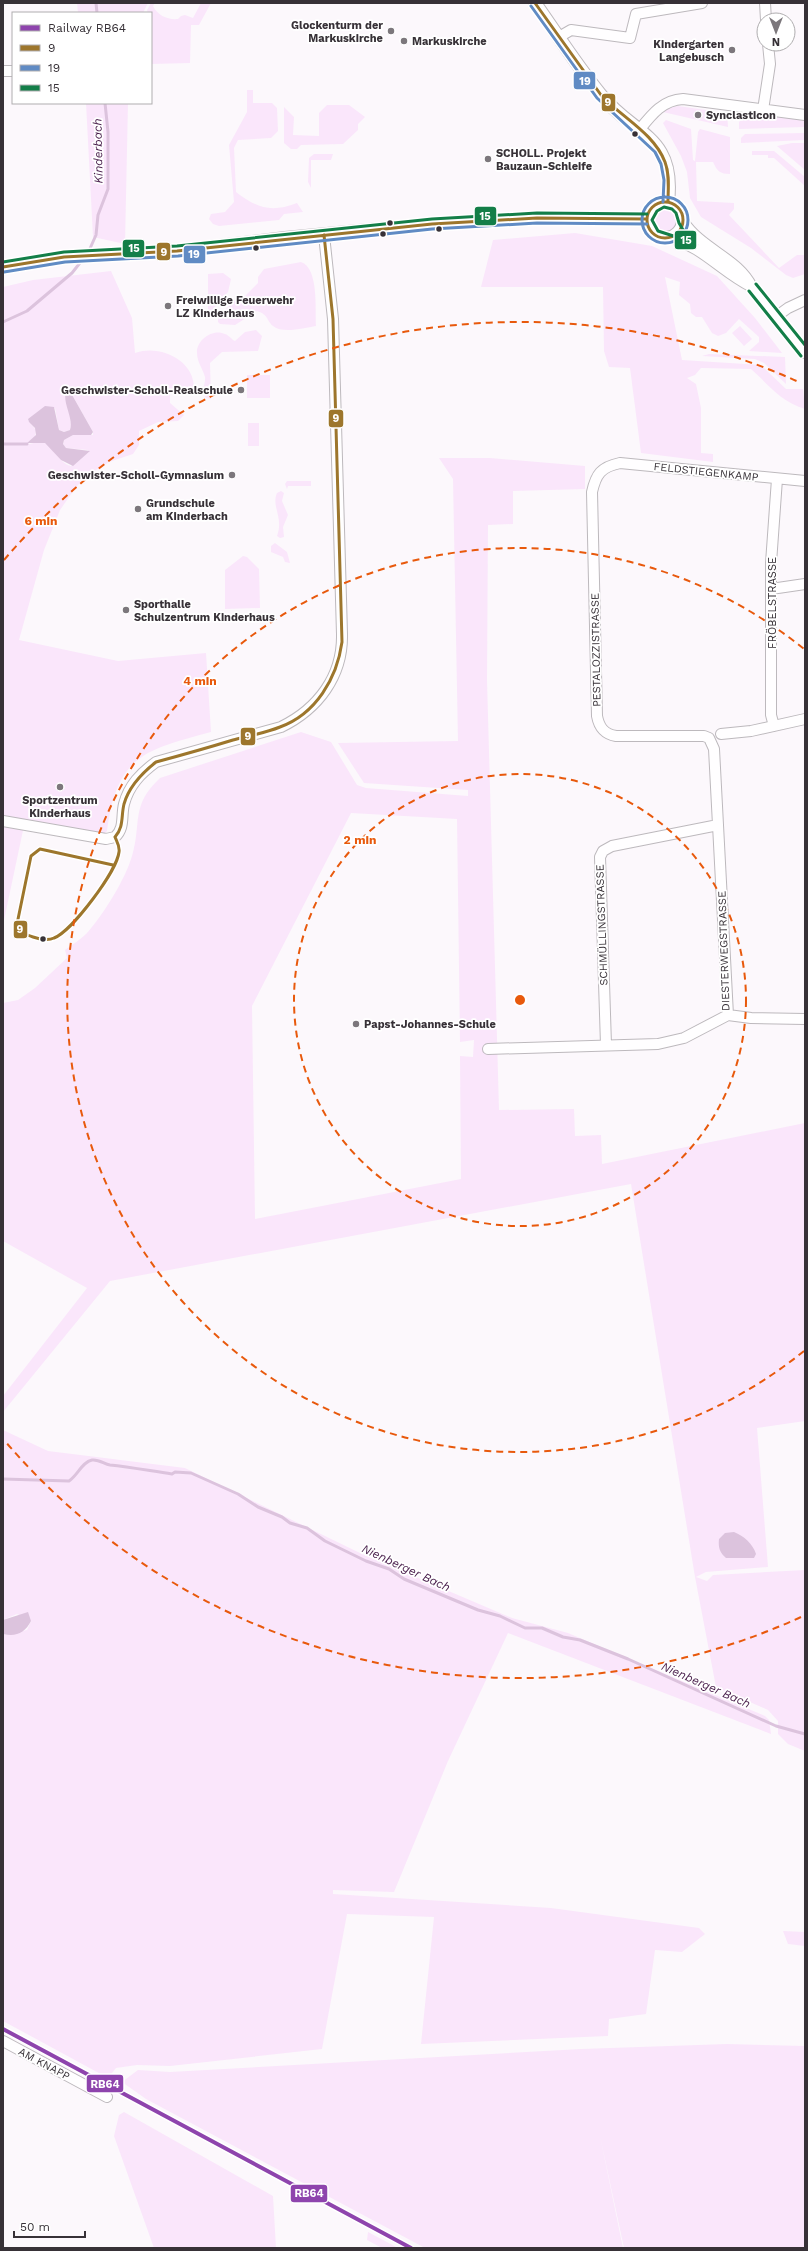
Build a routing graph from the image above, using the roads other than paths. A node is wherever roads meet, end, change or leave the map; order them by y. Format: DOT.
graph roads {
  1 [pos="535,3"];
  2 [pos="702,3"];
  3 [pos="559,37"];
  4 [pos="769,52"];
  5 [pos="763,110"];
  6 [pos="805,115"];
  7 [pos="640,129"];
  8 [pos="668,202"];
  9 [pos="647,220"];
  10 [pos="683,221"];
  11 [pos="324,235"];
  12 [pos="670,237"];
  13 [pos="3,268"];
  14 [pos="752,287"];
  15 [pos="805,300"];
  16 [pos="777,316"];
  17 [pos="805,353"];
  18 [pos="607,466"];
  19 [pos="777,479"];
  20 [pos="805,481"];
  21 [pos="805,584"];
  22 [pos="771,589"];
  23 [pos="805,719"];
  24 [pos="774,726"];
  25 [pos="721,734"];
  26 [pos="709,738"];
  27 [pos="3,821"];
  28 [pos="718,825"];
  29 [pos="728,1015"];
  30 [pos="805,1019"];
  31 [pos="606,1046"];
  32 [pos="488,1049"];
  33 [pos="3,2041"];
  34 [pos="107,2097"];
  1 -- 3 [label="street"];
  2 -- 3 [label="street"];
  3 -- 7 [label="street"];
  4 -- 5 [label="street"];
  5 -- 6 [label="street"];
  5 -- 7 [label="street"];
  7 -- 8 [label="street"];
  8 -- 9 [label="street"];
  8 -- 10 [label="street"];
  9 -- 11 [label="street"];
  9 -- 12 [label="street"];
  10 -- 12 [label="street"];
  10 -- 14 [label="street"];
  11 -- 13 [label="street"];
  11 -- 27 [label="street"];
  12 -- 14 [label="street"];
  14 -- 16 [label="street"];
  15 -- 16 [label="street"];
  16 -- 17 [label="street"];
  18 -- 19 [label="street, FELDSTIEGENKAMP"];
  18 -- 26 [label="street, PESTALOZZISTRASSE"];
  19 -- 20 [label="street, FELDSTIEGENKAMP"];
  19 -- 22 [label="street, FRÖBELSTRASSE"];
  21 -- 22 [label="street"];
  22 -- 24 [label="street, FRÖBELSTRASSE"];
  23 -- 24 [label="street"];
  24 -- 25 [label="street"];
  26 -- 28 [label="street, DIESTERWEGSTRASSE"];
  28 -- 29 [label="street, DIESTERWEGSTRASSE"];
  28 -- 31 [label="street, SCHMÜLLINGSTRASSE"];
  29 -- 30 [label="street"];
  29 -- 31 [label="street, DIESTERWEGSTRASSE"];
  31 -- 32 [label="street, DIESTERWEGSTRASSE"];
  33 -- 34 [label="street, AM KNAPP"];
}
